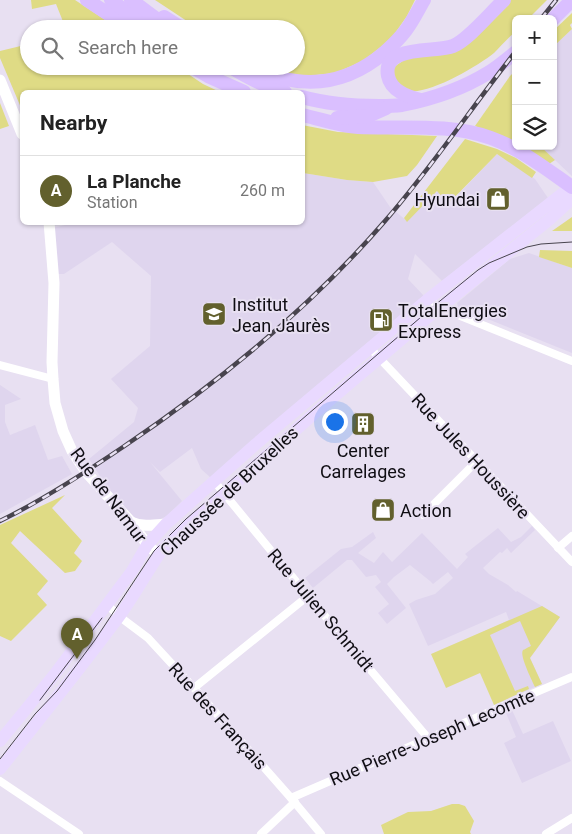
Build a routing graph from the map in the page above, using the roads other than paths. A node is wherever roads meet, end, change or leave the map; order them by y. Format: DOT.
graph roads {
  1 [pos="88,0"];
  2 [pos="111,0"];
  3 [pos="131,0"];
  4 [pos="424,0"];
  5 [pos="504,0"];
  6 [pos="572,0"];
  7 [pos="557,15"];
  8 [pos="118,20"];
  9 [pos="148,20"];
  10 [pos="150,20"];
  11 [pos="157,20"];
  12 [pos="169,20"];
  13 [pos="512,55"];
  14 [pos="206,75"];
  15 [pos="217,75"];
  16 [pos="245,75"];
  17 [pos="270,75"];
  18 [pos="0,80"];
  19 [pos="231,86"];
  20 [pos="240,90"];
  21 [pos="278,90"];
  22 [pos="305,98"];
  23 [pos="424,99"];
  24 [pos="392,106"];
  25 [pos="305,116"];
  26 [pos="323,120"];
  27 [pos="20,129"];
  28 [pos="572,186"];
  29 [pos="572,199"];
  30 [pos="49,225"];
  31 [pos="427,300"];
  32 [pos="440,307"];
  33 [pos="371,348"];
  34 [pos="379,358"];
  35 [pos="572,361"];
  36 [pos="0,365"];
  37 [pos="53,379"];
  38 [pos="476,462"];
  39 [pos="214,481"];
  40 [pos="224,493"];
  41 [pos="423,515"];
  42 [pos="131,522"];
  43 [pos="166,524"];
  44 [pos="572,536"];
  45 [pos="147,545"];
  46 [pos="558,548"];
  47 [pos="159,554"];
  48 [pos="572,562"];
  49 [pos="308,596"];
  50 [pos="107,605"];
  51 [pos="120,616"];
  52 [pos="572,677"];
  53 [pos="194,688"];
  54 [pos="428,738"];
  55 [pos="7,740"];
  56 [pos="0,768"];
  57 [pos="0,780"];
  58 [pos="293,800"];
  59 [pos="572,818"];
  60 [pos="79,834"];
  61 [pos="261,834"];
  62 [pos="321,834"];
  63 [pos="546,834"];
  1 -- 8 [label="highway"];
  2 -- 9 [label="highway"];
  3 -- 10 [label="highway"];
  4 -- 17 [label="highway"];
  5 -- 23 [label="highway"];
  6 -- 7 [label="highway"];
  11 -- 12 [label="highway"];
  13 -- 23 [label="highway"];
  14 -- 19 [label="highway"];
  15 -- 19 [label="highway"];
  16 -- 21 [label="highway"];
  18 -- 27 [label="main road"];
  19 -- 20 [label="highway"];
  22 -- 24 [label="highway"];
  23 -- 24 [label="highway"];
  24 -- 26 [label="highway"];
  25 -- 26 [label="highway"];
  26 -- 28 [label="highway"];
  28 -- 31 [label="main road, Chaussée de Bruxelles"];
  29 -- 32 [label="main road, Chaussée de Bruxelles"];
  30 -- 37 [label="main road, Rue de Namur"];
  31 -- 32 [label="street"];
  31 -- 33 [label="main road, Chaussée de Bruxelles"];
  32 -- 34 [label="main road, Chaussée de Bruxelles"];
  32 -- 35 [label="street"];
  33 -- 34 [label="street, Rue Jules Houssière"];
  33 -- 39 [label="main road, Chaussée de Bruxelles"];
  34 -- 38 [label="street, Rue Jules Houssière"];
  34 -- 40 [label="main road, Chaussée de Bruxelles"];
  36 -- 37 [label="street"];
  37 -- 42 [label="main road, Rue de Namur"];
  38 -- 41 [label="street"];
  38 -- 46 [label="street, Rue Jules Houssière"];
  39 -- 40 [label="street, Rue Julien Schmidt"];
  39 -- 43 [label="main road, Chaussée de Bruxelles"];
  40 -- 47 [label="main road, Chaussée de Bruxelles"];
  40 -- 49 [label="street, Rue Julien Schmidt"];
  42 -- 43 [label="main road, Chaussée de Bruxelles"];
  42 -- 45 [label="main road, Rue de Namur"];
  43 -- 45 [label="main road, Chaussée de Bruxelles"];
  44 -- 46 [label="street"];
  45 -- 47 [label="main road, Rue de Namur"];
  45 -- 50 [label="main road, Chaussée de Bruxelles"];
  46 -- 48 [label="street, Rue Jules Houssière"];
  47 -- 51 [label="main road, Chaussée de Bruxelles"];
  49 -- 53 [label="street"];
  49 -- 54 [label="street, Rue Julien Schmidt"];
  50 -- 51 [label="street, Rue des Français"];
  50 -- 55 [label="main road, Chaussée de Bruxelles"];
  51 -- 53 [label="street, Rue des Français"];
  51 -- 55 [label="main road, Chaussée de Bruxelles"];
  52 -- 54 [label="street, Rue Pierre-Joseph Lecomte"];
  53 -- 58 [label="street, Rue des Français"];
  54 -- 58 [label="street, Rue Pierre-Joseph Lecomte"];
  55 -- 56 [label="main road, Chaussée de Bruxelles"];
  57 -- 60 [label="street"];
  58 -- 61 [label="street, Rue Pierre-Joseph Lecomte"];
  58 -- 62 [label="street, Rue des Français"];
  59 -- 63 [label="street"];
}
